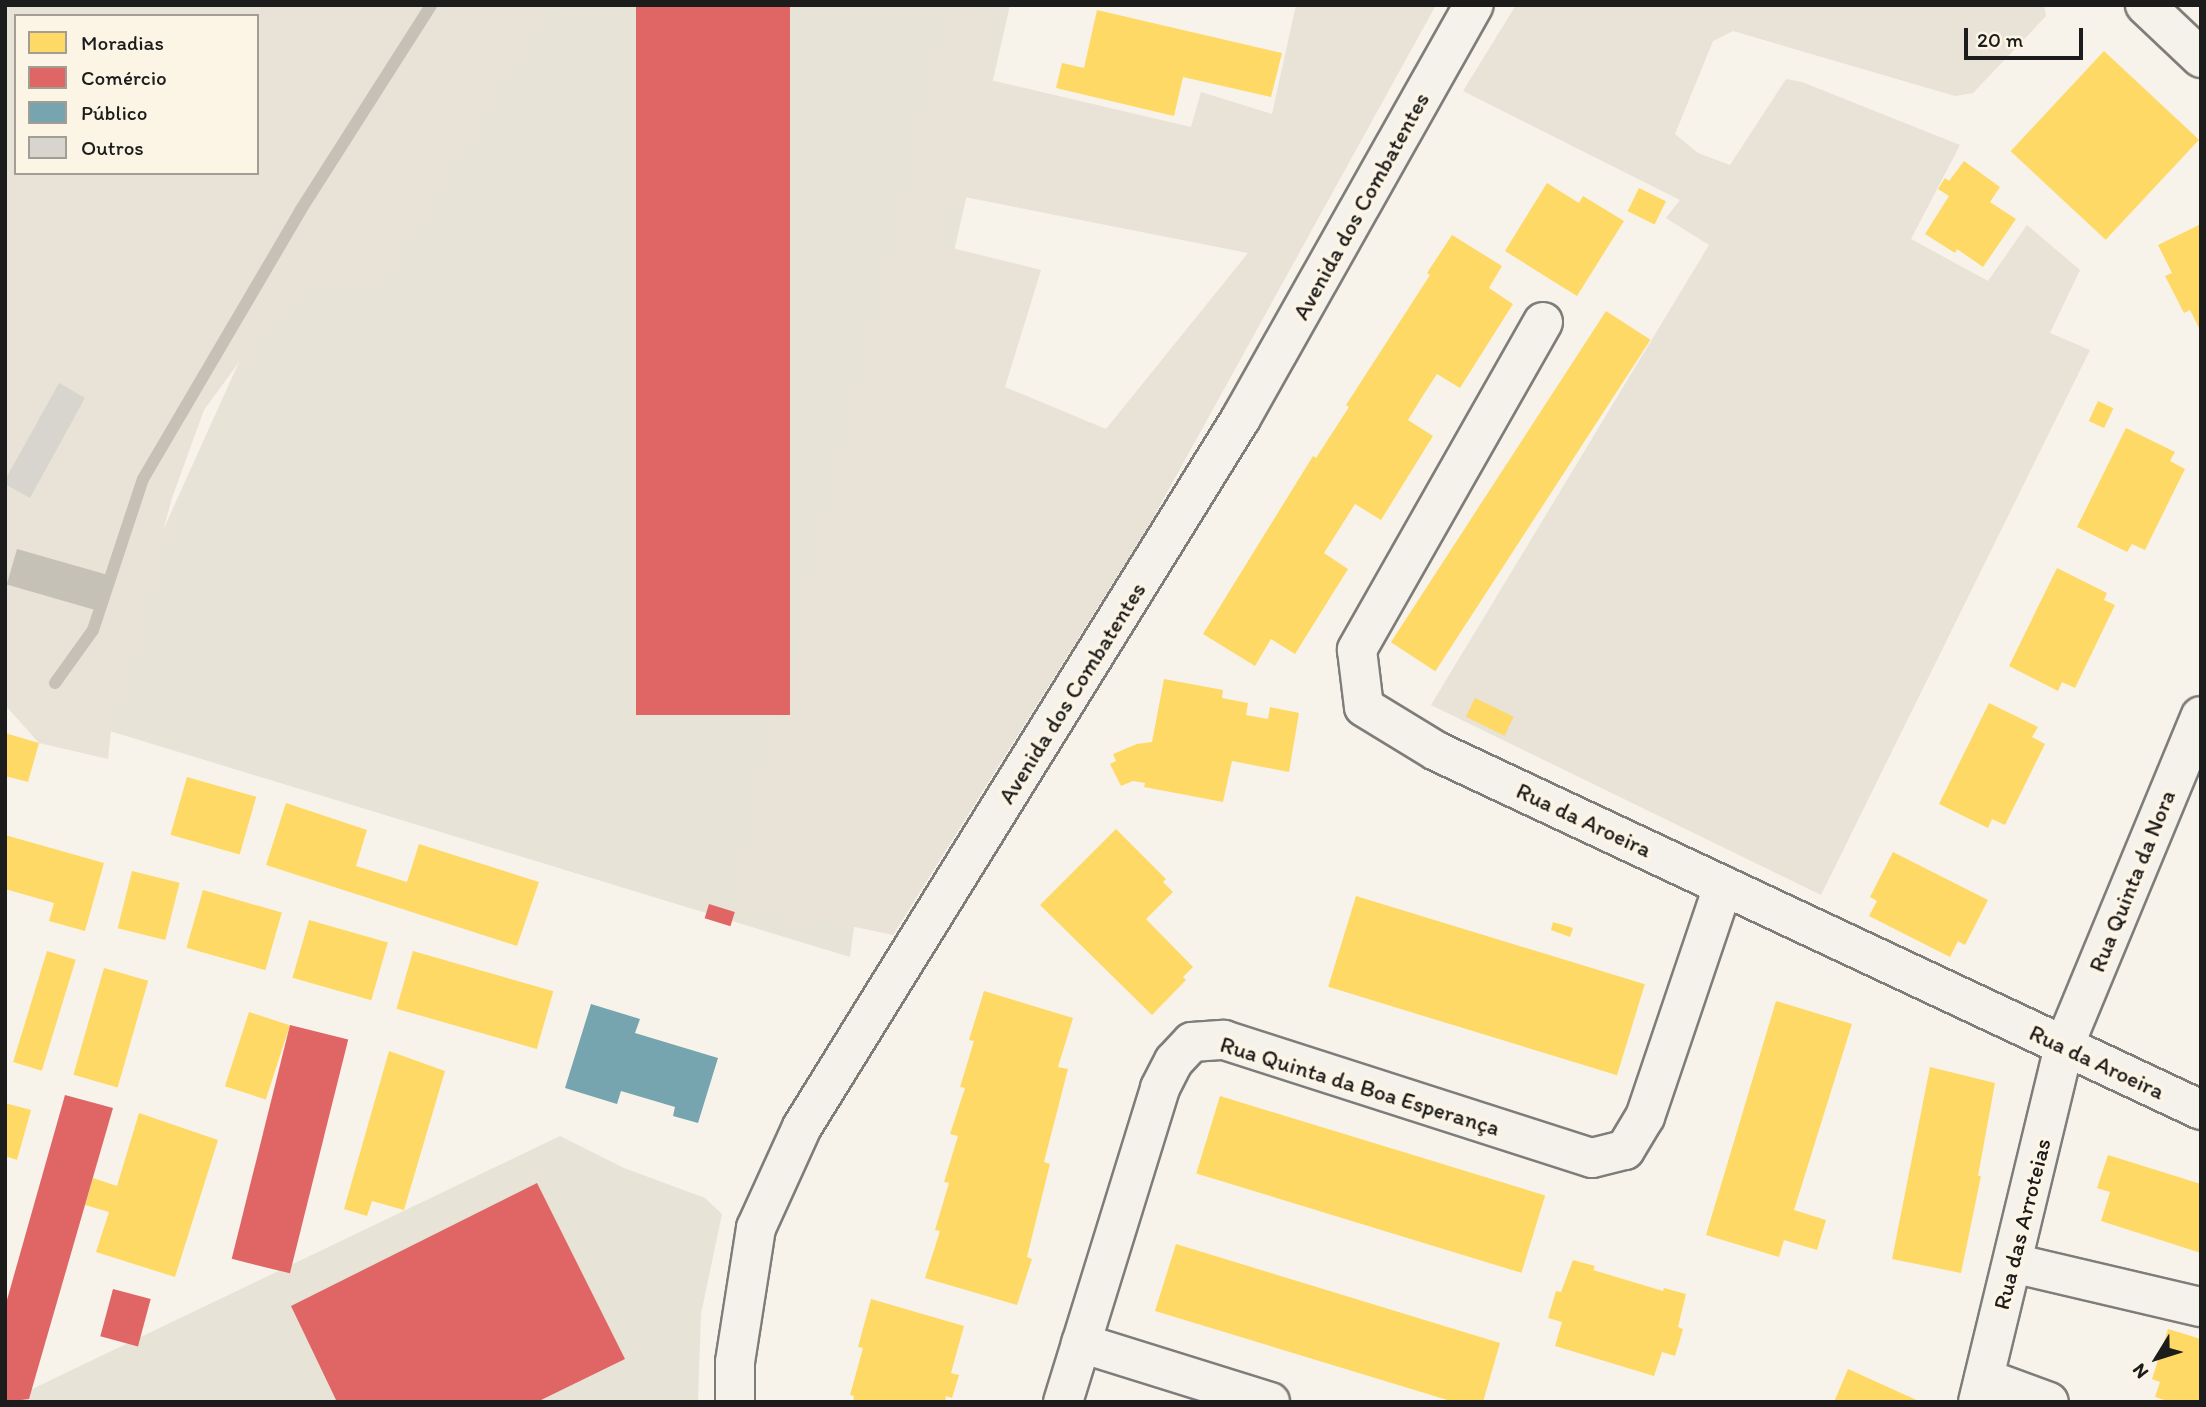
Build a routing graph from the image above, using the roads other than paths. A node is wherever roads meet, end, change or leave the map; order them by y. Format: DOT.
graph roads {
  1 [pos="1474,5"];
  2 [pos="2145,5"];
  3 [pos="2201,58"];
  4 [pos="1543,322"];
  5 [pos="2201,716"];
  6 [pos="1723,886"];
  7 [pos="2064,1046"];
  8 [pos="2201,1111"];
  9 [pos="2013,1263"];
  10 [pos="2201,1307"];
  11 [pos="1081,1343"];
  12 [pos="1981,1390"];
  13 [pos="735,1402"];
  14 [pos="1063,1402"];
  15 [pos="1270,1402"];
  16 [pos="2049,1402"];
  1 -- 13 [label="street, Avenida dos Combatentes"];
  2 -- 3 [label="street"];
  4 -- 6 [label="street, Rua da Aroeira"];
  5 -- 7 [label="street, Rua Quinta da Nora"];
  6 -- 7 [label="street, Rua da Aroeira"];
  6 -- 11 [label="street, Rua Quinta da Boa Esperança"];
  7 -- 8 [label="street, Rua da Aroeira"];
  7 -- 9 [label="street, Rua das Arroteias"];
  9 -- 10 [label="street"];
  9 -- 12 [label="street, Rua das Arroteias"];
  11 -- 14 [label="street, Rua Quinta da Boa Esperança"];
  11 -- 15 [label="street"];
  12 -- 16 [label="street"];
}
